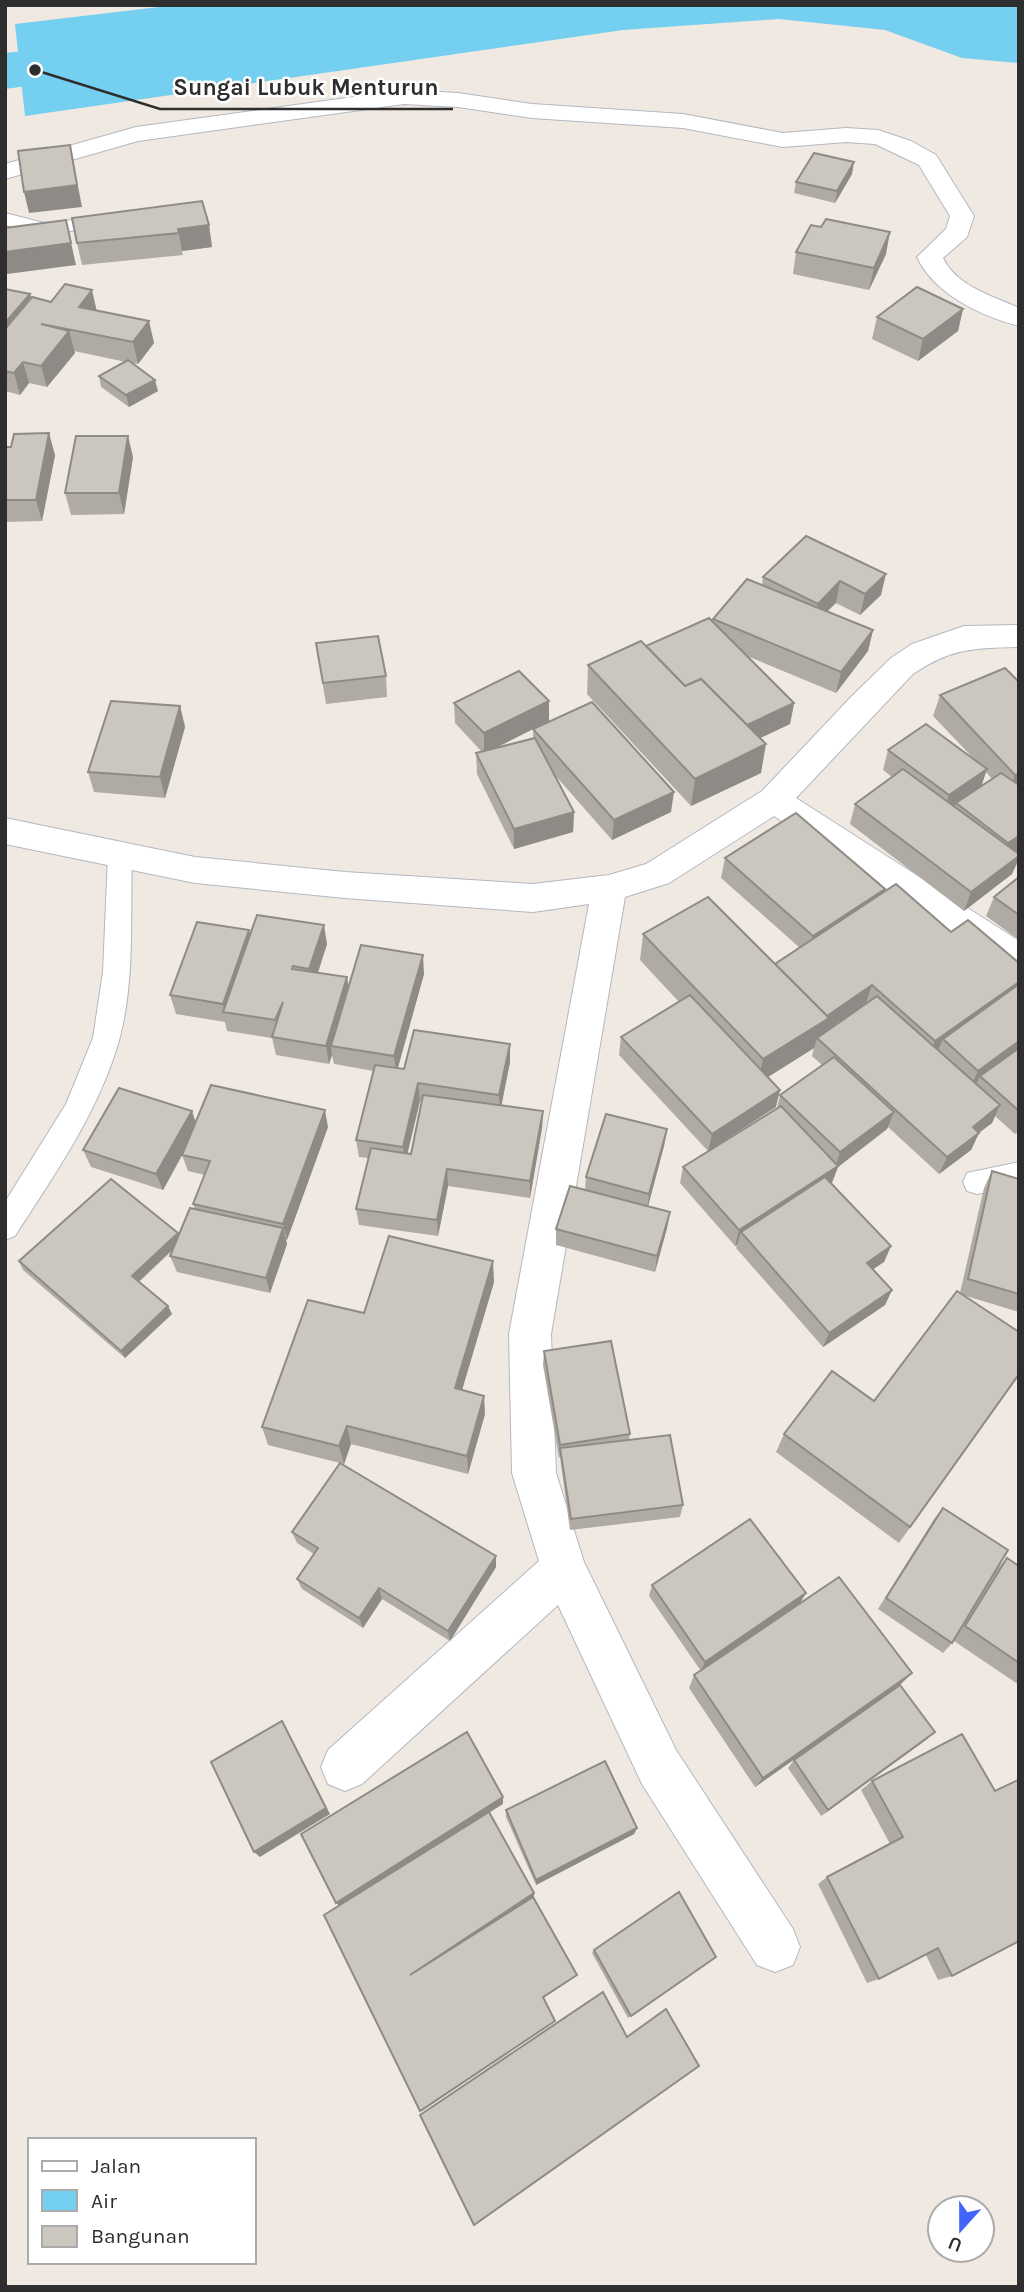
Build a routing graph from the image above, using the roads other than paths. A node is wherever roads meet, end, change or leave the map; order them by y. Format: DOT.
graph roads {
  1 [pos="5,172"];
  2 [pos="5,218"];
  3 [pos="132,219"];
  4 [pos="1019,318"];
  5 [pos="1019,636"];
  6 [pos="774,800"];
  7 [pos="5,831"];
  8 [pos="120,856"];
  9 [pos="609,888"];
  10 [pos="1019,959"];
  11 [pos="1019,1174"];
  12 [pos="977,1182"];
  13 [pos="5,1227"];
  14 [pos="564,1569"];
  15 [pos="345,1767"];
  16 [pos="775,1947"];
  1 -- 4 [label="street"];
  2 -- 3 [label="lane"];
  5 -- 6 [label="street"];
  6 -- 9 [label="street"];
  6 -- 10 [label="street"];
  7 -- 8 [label="street"];
  8 -- 9 [label="street"];
  8 -- 13 [label="lane"];
  9 -- 14 [label="street"];
  11 -- 12 [label="lane"];
  14 -- 15 [label="street"];
  14 -- 16 [label="street"];
}
